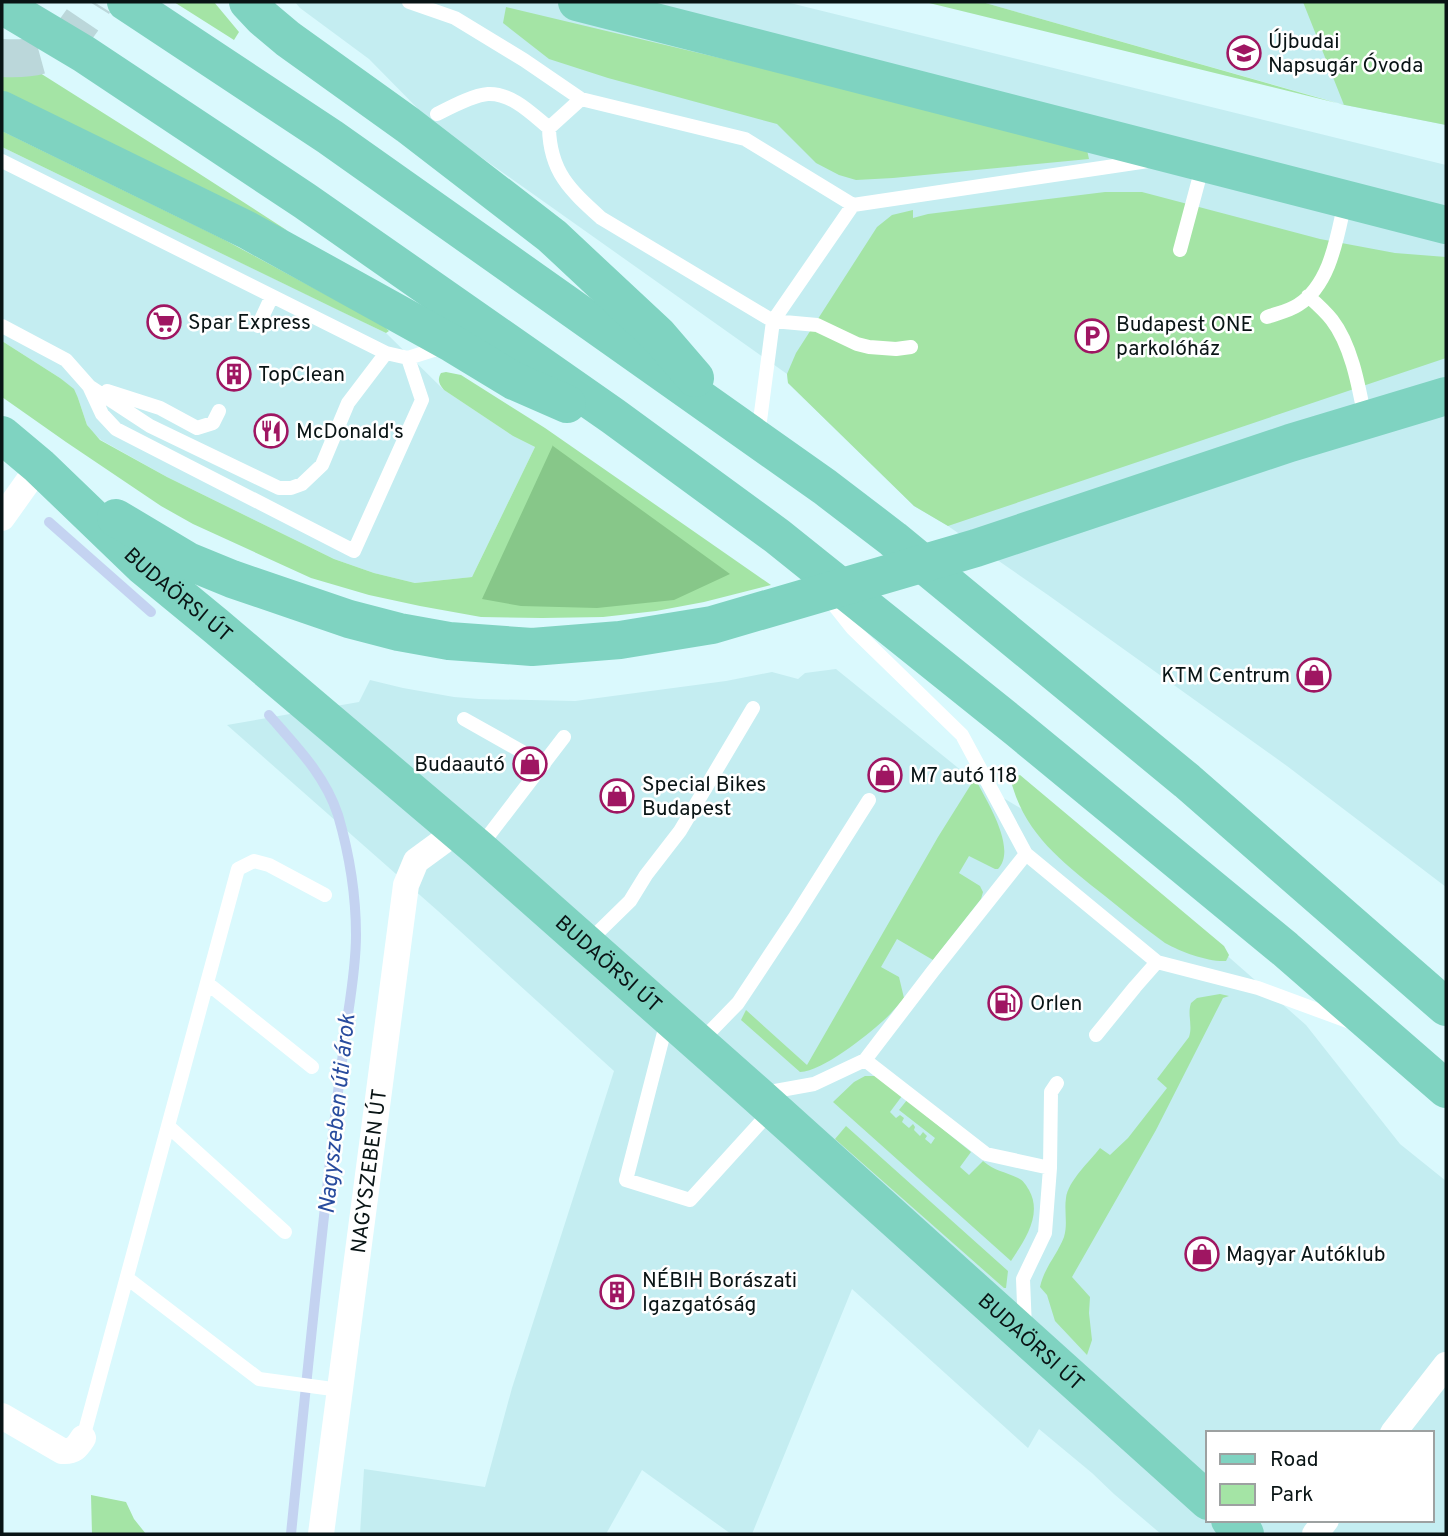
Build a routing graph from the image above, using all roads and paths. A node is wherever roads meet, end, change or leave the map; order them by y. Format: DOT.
graph roads {
  1 [pos="126,2"];
  2 [pos="248,2"];
  3 [pos="409,2"];
  4 [pos="577,2"];
  5 [pos="2,5"];
  6 [pos="582,99"];
  7 [pos="2,110"];
  8 [pos="437,114"];
  9 [pos="549,128"];
  10 [pos="1192,160"];
  11 [pos="2,161"];
  12 [pos="1345,198"];
  13 [pos="853,205"];
  14 [pos="1446,225"];
  15 [pos="1180,250"];
  16 [pos="272,296"];
  17 [pos="1308,296"];
  18 [pos="1268,317"];
  19 [pos="772,321"];
  20 [pos="258,326"];
  21 [pos="2,327"];
  22 [pos="453,344"];
  23 [pos="911,346"];
  24 [pos="386,353"];
  25 [pos="408,358"];
  26 [pos="89,386"];
  27 [pos="1446,396"];
  28 [pos="219,411"];
  29 [pos="612,416"];
  30 [pos="1366,422"];
  31 [pos="747,433"];
  32 [pos="2,435"];
  33 [pos="39,466"];
  34 [pos="2,518"];
  35 [pos="777,536"];
  36 [pos="232,579"];
  37 [pos="216,626"];
  38 [pos="753,708"];
  39 [pos="464,719"];
  40 [pos="564,737"];
  41 [pos="544,764"];
  42 [pos="869,800"];
  43 [pos="468,840"];
  44 [pos="1026,854"];
  45 [pos="325,895"];
  46 [pos="585,944"];
  47 [pos="1157,962"];
  48 [pos="206,983"];
  49 [pos="1446,1007"];
  50 [pos="668,1017"];
  51 [pos="1096,1035"];
  52 [pos="1384,1035"];
  53 [pos="698,1044"];
  54 [pos="865,1060"];
  55 [pos="312,1067"];
  56 [pos="1057,1083"];
  57 [pos="1446,1089"];
  58 [pos="764,1101"];
  59 [pos="168,1126"];
  60 [pos="1050,1168"];
  61 [pos="285,1232"];
  62 [pos="127,1278"];
  63 [pos="1025,1336"];
  64 [pos="1446,1365"];
  65 [pos="340,1390"];
  66 [pos="2,1416"];
  67 [pos="1396,1431"];
  68 [pos="83,1438"];
  69 [pos="1206,1499"];
  70 [pos="1232,1522"];
  71 [pos="321,1534"];
  72 [pos="1245,1534"];
  1 -- 31 [label="main road"];
  2 -- 31 [label="main road"];
  3 -- 6 [label="lane"];
  4 -- 10 [label="main road"];
  5 -- 29 [label="main road"];
  6 -- 9 [label="lane"];
  6 -- 13 [label="lane"];
  7 -- 22 [label="main road"];
  8 -- 9 [label="lane"];
  9 -- 19 [label="lane"];
  10 -- 12 [label="main road"];
  10 -- 13 [label="lane"];
  10 -- 15 [label="lane"];
  11 -- 16 [label="lane"];
  12 -- 14 [label="main road"];
  12 -- 17 [label="lane"];
  13 -- 19 [label="lane"];
  16 -- 20 [label="lane"];
  16 -- 24 [label="lane"];
  17 -- 18 [label="lane"];
  17 -- 30 [label="lane"];
  19 -- 23 [label="lane"];
  19 -- 31 [label="lane"];
  21 -- 26 [label="lane"];
  22 -- 25 [label="lane"];
  22 -- 29 [label="main road"];
  24 -- 25 [label="lane"];
  24 -- 26 [label="lane"];
  25 -- 26 [label="lane"];
  26 -- 28 [label="lane"];
  27 -- 30 [label="main road"];
  29 -- 35 [label="main road"];
  30 -- 36 [label="main road"];
  31 -- 49 [label="main road"];
  32 -- 33 [label="main road, BUDAÖRSI ÚT"];
  33 -- 34 [label="street"];
  33 -- 36 [label="main road"];
  33 -- 37 [label="main road, BUDAÖRSI ÚT"];
  35 -- 44 [label="lane"];
  35 -- 52 [label="main road"];
  36 -- 37 [label="main road"];
  37 -- 43 [label="main road, BUDAÖRSI ÚT"];
  38 -- 46 [label="lane"];
  39 -- 41 [label="lane"];
  40 -- 41 [label="lane"];
  41 -- 43 [label="lane"];
  42 -- 53 [label="lane"];
  43 -- 46 [label="main road, BUDAÖRSI ÚT"];
  43 -- 65 [label="street, NAGYSZEBEN ÚT"];
  44 -- 47 [label="lane"];
  44 -- 54 [label="lane"];
  45 -- 48 [label="lane"];
  46 -- 50 [label="main road, BUDAÖRSI ÚT"];
  47 -- 51 [label="lane"];
  47 -- 52 [label="lane"];
  48 -- 55 [label="lane"];
  48 -- 59 [label="lane"];
  50 -- 53 [label="main road, BUDAÖRSI ÚT"];
  50 -- 58 [label="lane"];
  52 -- 57 [label="main road"];
  53 -- 58 [label="main road, BUDAÖRSI ÚT"];
  54 -- 58 [label="lane"];
  54 -- 60 [label="lane"];
  56 -- 60 [label="lane"];
  58 -- 63 [label="main road, BUDAÖRSI ÚT"];
  59 -- 61 [label="lane"];
  59 -- 62 [label="lane"];
  60 -- 63 [label="lane"];
  62 -- 65 [label="lane"];
  62 -- 68 [label="lane"];
  63 -- 69 [label="main road, BUDAÖRSI ÚT"];
  64 -- 67 [label="street"];
  65 -- 71 [label="street, NAGYSZEBEN ÚT"];
  66 -- 68 [label="street"];
  70 -- 72 [label="main road"];
}
